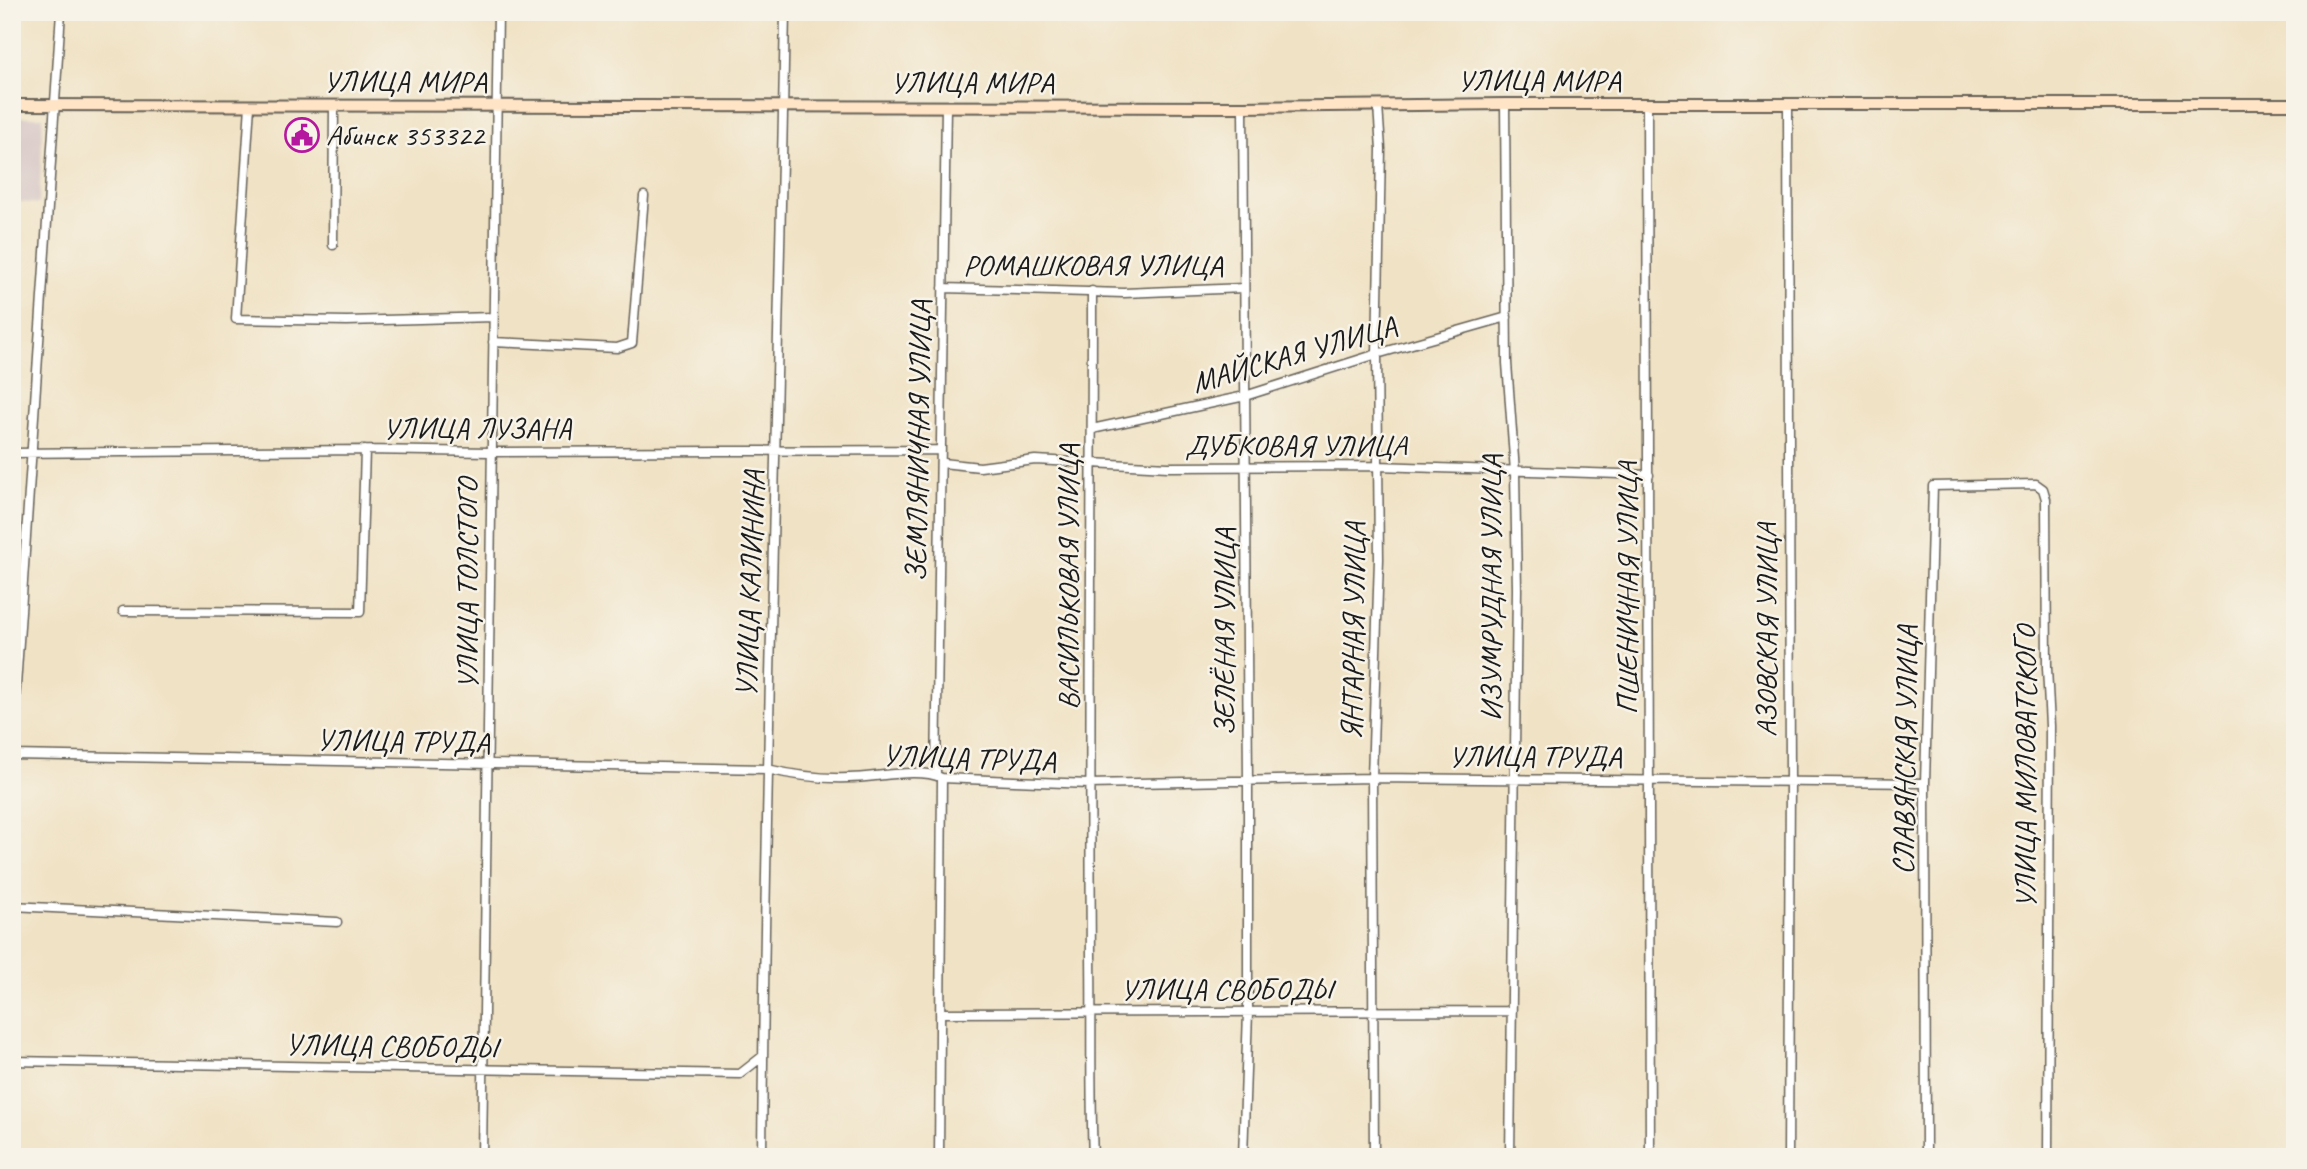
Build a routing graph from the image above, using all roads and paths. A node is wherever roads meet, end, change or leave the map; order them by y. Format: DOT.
graph roads {
  1 [pos="61,12"];
  2 [pos="498,12"];
  3 [pos="785,12"];
  4 [pos="12,104"];
  5 [pos="56,104"];
  6 [pos="1505,104"];
  7 [pos="1647,104"];
  8 [pos="1788,104"];
  9 [pos="2295,104"];
  10 [pos="250,105"];
  11 [pos="334,105"];
  12 [pos="495,106"];
  13 [pos="784,106"];
  14 [pos="1378,106"];
  15 [pos="946,107"];
  16 [pos="1243,107"];
  17 [pos="644,196"];
  18 [pos="333,245"];
  19 [pos="943,288"];
  20 [pos="1244,288"];
  21 [pos="1092,291"];
  22 [pos="493,317"];
  23 [pos="1507,317"];
  24 [pos="493,342"];
  25 [pos="1377,354"];
  26 [pos="1245,396"];
  27 [pos="1092,429"];
  28 [pos="365,450"];
  29 [pos="941,450"];
  30 [pos="777,451"];
  31 [pos="491,452"];
  32 [pos="12,453"];
  33 [pos="31,454"];
  34 [pos="942,463"];
  35 [pos="1091,463"];
  36 [pos="1378,466"];
  37 [pos="1245,467"];
  38 [pos="1516,472"];
  39 [pos="1649,475"];
  40 [pos="1933,486"];
  41 [pos="123,611"];
  42 [pos="12,747"];
  43 [pos="12,755"];
  44 [pos="488,765"];
  45 [pos="767,769"];
  46 [pos="939,776"];
  47 [pos="1372,778"];
  48 [pos="1513,778"];
  49 [pos="1649,779"];
  50 [pos="1248,782"];
  51 [pos="1790,782"];
  52 [pos="1926,783"];
  53 [pos="1089,784"];
  54 [pos="12,906"];
  55 [pos="337,922"];
  56 [pos="1091,1011"];
  57 [pos="1511,1011"];
  58 [pos="1248,1012"];
  59 [pos="1373,1012"];
  60 [pos="940,1013"];
  61 [pos="763,1056"];
  62 [pos="12,1061"];
  63 [pos="484,1071"];
  64 [pos="482,1157"];
  65 [pos="762,1157"];
  66 [pos="939,1157"];
  67 [pos="1093,1157"];
  68 [pos="1243,1157"];
  69 [pos="1374,1157"];
  70 [pos="1510,1157"];
  71 [pos="1650,1157"];
  72 [pos="1788,1157"];
  73 [pos="1926,1157"];
  74 [pos="2048,1157"];
  1 -- 5 [label="street"];
  2 -- 12 [label="street, УЛИЦА ТОЛСТОГО"];
  3 -- 13 [label="street, УЛИЦА КАЛИНИНА"];
  4 -- 5 [label="main road, УЛИЦА МИРА"];
  5 -- 10 [label="main road, УЛИЦА МИРА"];
  5 -- 33 [label="street"];
  6 -- 7 [label="main road, УЛИЦА МИРА"];
  6 -- 14 [label="main road, УЛИЦА МИРА"];
  6 -- 23 [label="street, ИЗУМРУДНАЯ УЛИЦА"];
  7 -- 8 [label="main road, УЛИЦА МИРА"];
  7 -- 39 [label="street, ПШЕНИЧНАЯ УЛИЦА"];
  8 -- 9 [label="main road, УЛИЦА МИРА"];
  8 -- 51 [label="street, АЗОВСКАЯ УЛИЦА"];
  10 -- 11 [label="main road, УЛИЦА МИРА"];
  10 -- 22 [label="street"];
  11 -- 12 [label="main road, УЛИЦА МИРА"];
  11 -- 18 [label="street"];
  12 -- 13 [label="main road, УЛИЦА МИРА"];
  12 -- 22 [label="street, УЛИЦА ТОЛСТОГО"];
  13 -- 15 [label="main road, УЛИЦА МИРА"];
  13 -- 30 [label="street, УЛИЦА КАЛИНИНА"];
  14 -- 16 [label="main road, УЛИЦА МИРА"];
  14 -- 25 [label="street, ЯНТАРНАЯ УЛИЦА"];
  15 -- 16 [label="main road, УЛИЦА МИРА"];
  15 -- 19 [label="street, ЗЕМЛЯНИЧНАЯ УЛИЦА"];
  16 -- 20 [label="street, ЗЕЛЁНАЯ УЛИЦА"];
  17 -- 24 [label="street"];
  19 -- 21 [label="street, РОМАШКОВАЯ УЛИЦА"];
  19 -- 29 [label="street, ЗЕМЛЯНИЧНАЯ УЛИЦА"];
  20 -- 21 [label="street, РОМАШКОВАЯ УЛИЦА"];
  20 -- 26 [label="street, ЗЕЛЁНАЯ УЛИЦА"];
  21 -- 27 [label="street, ВАСИЛЬКОВАЯ УЛИЦА"];
  22 -- 24 [label="street, УЛИЦА ТОЛСТОГО"];
  23 -- 25 [label="street, МАЙСКАЯ УЛИЦА"];
  23 -- 38 [label="street, ИЗУМРУДНАЯ УЛИЦА"];
  24 -- 31 [label="street, УЛИЦА ТОЛСТОГО"];
  25 -- 26 [label="street, МАЙСКАЯ УЛИЦА"];
  25 -- 36 [label="street, ЯНТАРНАЯ УЛИЦА"];
  26 -- 27 [label="street, МАЙСКАЯ УЛИЦА"];
  26 -- 37 [label="street, ЗЕЛЁНАЯ УЛИЦА"];
  27 -- 35 [label="street, ВАСИЛЬКОВАЯ УЛИЦА"];
  28 -- 31 [label="street, УЛИЦА ЛУЗАНА"];
  28 -- 33 [label="street, УЛИЦА ЛУЗАНА"];
  28 -- 41 [label="street"];
  29 -- 30 [label="street, УЛИЦА ЛУЗАНА"];
  29 -- 34 [label="street, ЗЕМЛЯНИЧНАЯ УЛИЦА"];
  30 -- 31 [label="street, УЛИЦА ЛУЗАНА"];
  30 -- 45 [label="street, УЛИЦА КАЛИНИНА"];
  31 -- 44 [label="street, УЛИЦА ТОЛСТОГО"];
  32 -- 33 [label="street, УЛИЦА ЛУЗАНА"];
  33 -- 42 [label="street"];
  34 -- 35 [label="street, ДУБКОВАЯ УЛИЦА"];
  34 -- 46 [label="street, ЗЕМЛЯНИЧНАЯ УЛИЦА"];
  35 -- 37 [label="street, ДУБКОВАЯ УЛИЦА"];
  35 -- 53 [label="street, ВАСИЛЬКОВАЯ УЛИЦА"];
  36 -- 37 [label="street, ДУБКОВАЯ УЛИЦА"];
  36 -- 38 [label="street, ДУБКОВАЯ УЛИЦА"];
  36 -- 47 [label="street, ЯНТАРНАЯ УЛИЦА"];
  37 -- 50 [label="street, ЗЕЛЁНАЯ УЛИЦА"];
  38 -- 39 [label="street, ДУБКОВАЯ УЛИЦА"];
  38 -- 48 [label="street, ИЗУМРУДНАЯ УЛИЦА"];
  39 -- 49 [label="street, ПШЕНИЧНАЯ УЛИЦА"];
  40 -- 52 [label="street, СЛАВЯНСКАЯ УЛИЦА"];
  40 -- 74 [label="street, УЛИЦА МИЛОВАТСКОГО"];
  43 -- 44 [label="street, УЛИЦА ТРУДА"];
  44 -- 45 [label="street, УЛИЦА ТРУДА"];
  44 -- 63 [label="street, УЛИЦА ТОЛСТОГО"];
  45 -- 46 [label="street, УЛИЦА ТРУДА"];
  45 -- 61 [label="street, УЛИЦА КАЛИНИНА"];
  46 -- 53 [label="street, УЛИЦА ТРУДА"];
  46 -- 60 [label="street, ЗЕМЛЯНИЧНАЯ УЛИЦА"];
  47 -- 48 [label="street, УЛИЦА ТРУДА"];
  47 -- 50 [label="street, УЛИЦА ТРУДА"];
  47 -- 59 [label="street, ЯНТАРНАЯ УЛИЦА"];
  48 -- 49 [label="street, УЛИЦА ТРУДА"];
  48 -- 57 [label="street, ИЗУМРУДНАЯ УЛИЦА"];
  49 -- 51 [label="street, УЛИЦА ТРУДА"];
  49 -- 71 [label="street, ПШЕНИЧНАЯ УЛИЦА"];
  50 -- 53 [label="street, УЛИЦА ТРУДА"];
  50 -- 58 [label="street, ЗЕЛЁНАЯ УЛИЦА"];
  51 -- 52 [label="street, УЛИЦА ТРУДА"];
  51 -- 72 [label="street, АЗОВСКАЯ УЛИЦА"];
  52 -- 73 [label="street, СЛАВЯНСКАЯ УЛИЦА"];
  53 -- 56 [label="street, ВАСИЛЬКОВАЯ УЛИЦА"];
  54 -- 55 [label="street"];
  56 -- 58 [label="street, УЛИЦА СВОБОДЫ"];
  56 -- 60 [label="street, УЛИЦА СВОБОДЫ"];
  56 -- 67 [label="street, ВАСИЛЬКОВАЯ УЛИЦА"];
  57 -- 59 [label="street, УЛИЦА СВОБОДЫ"];
  57 -- 70 [label="street, ИЗУМРУДНАЯ УЛИЦА"];
  58 -- 59 [label="street, УЛИЦА СВОБОДЫ"];
  58 -- 68 [label="street, ЗЕЛЁНАЯ УЛИЦА"];
  59 -- 69 [label="street, ЯНТАРНАЯ УЛИЦА"];
  60 -- 66 [label="street, ЗЕМЛЯНИЧНАЯ УЛИЦА"];
  61 -- 63 [label="street, УЛИЦА СВОБОДЫ"];
  61 -- 65 [label="street, УЛИЦА КАЛИНИНА"];
  62 -- 63 [label="street, УЛИЦА СВОБОДЫ"];
  63 -- 64 [label="street, УЛИЦА ТОЛСТОГО"];
}
